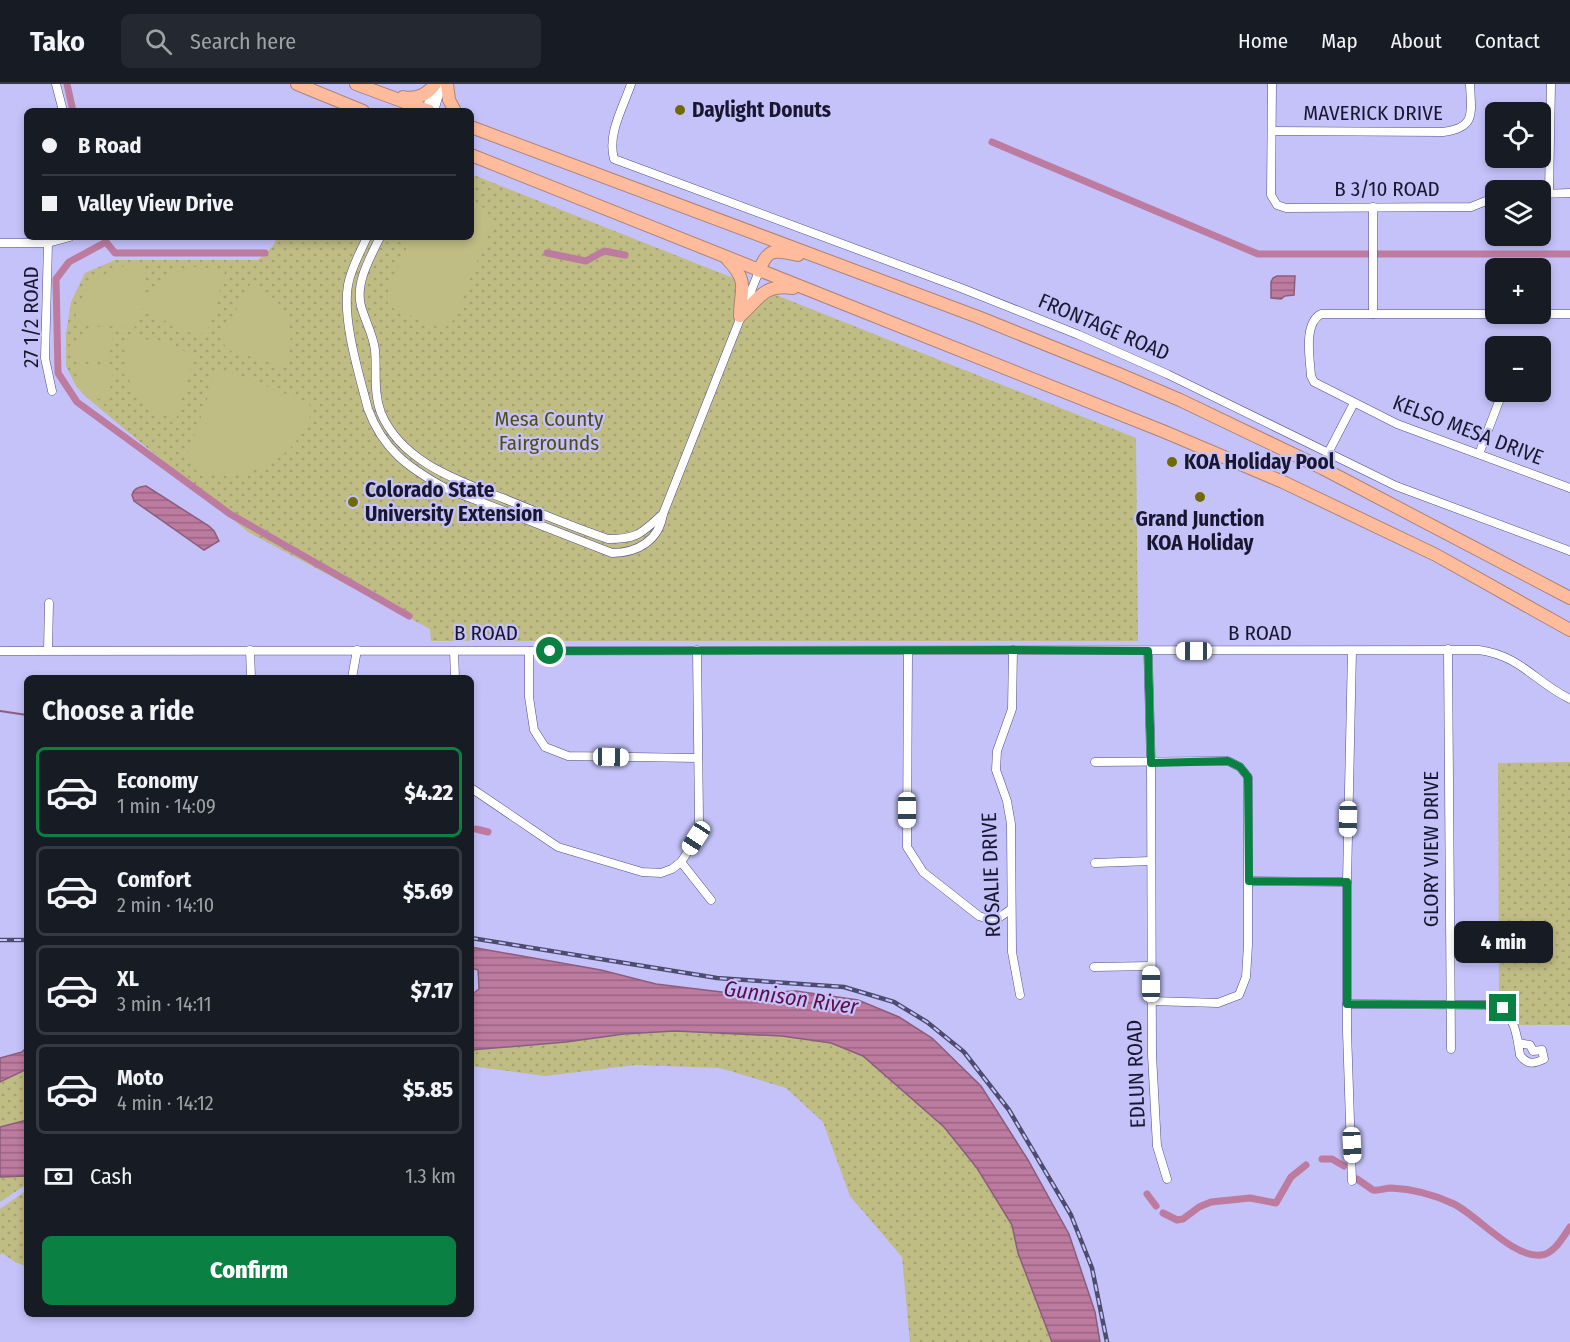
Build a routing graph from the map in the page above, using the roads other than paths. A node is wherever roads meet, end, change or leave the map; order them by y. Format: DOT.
graph roads {
  1 [pos="56,84"];
  2 [pos="295,84"];
  3 [pos="356,84"];
  4 [pos="369,84"];
  5 [pos="436,84"];
  6 [pos="442,84"];
  7 [pos="447,84"];
  8 [pos="631,84"];
  9 [pos="1272,84"];
  10 [pos="1470,84"];
  11 [pos="1551,84"];
  12 [pos="62,108"];
  13 [pos="347,108"];
  14 [pos="355,108"];
  15 [pos="421,108"];
  16 [pos="430,108"];
  17 [pos="430,108"];
  18 [pos="453,108"];
  19 [pos="474,128"];
  20 [pos="1272,131"];
  21 [pos="474,156"];
  22 [pos="474,163"];
  23 [pos="1546,180"];
  24 [pos="557,189"];
  25 [pos="1570,193"];
  26 [pos="1551,194"];
  27 [pos="1485,201"];
  28 [pos="1373,207"];
  29 [pos="59,240"];
  30 [pos="366,240"];
  31 [pos="379,240"];
  32 [pos="0,243"];
  33 [pos="48,243"];
  34 [pos="724,257"];
  35 [pos="832,262"];
  36 [pos="759,271"];
  37 [pos="810,291"];
  38 [pos="1373,314"];
  39 [pos="1570,314"];
  40 [pos="740,316"];
  41 [pos="52,391"];
  42 [pos="1499,402"];
  43 [pos="1354,403"];
  44 [pos="1328,453"];
  45 [pos="1479,454"];
  46 [pos="1570,488"];
  47 [pos="663,514"];
  48 [pos="1570,551"];
  49 [pos="1512,567"];
  50 [pos="1570,593"];
  51 [pos="1570,598"];
  52 [pos="49,603"];
  53 [pos="1539,613"];
  54 [pos="1570,623"];
  55 [pos="1570,630"];
  56 [pos="1570,638"];
  57 [pos="1448,649"];
  58 [pos="48,650"];
  59 [pos="250,650"];
  60 [pos="697,650"];
  61 [pos="1013,650"];
  62 [pos="0,651"];
  63 [pos="357,651"];
  64 [pos="454,651"];
  65 [pos="529,651"];
  66 [pos="908,651"];
  67 [pos="1148,651"];
  68 [pos="1352,651"];
  69 [pos="251,675"];
  70 [pos="353,675"];
  71 [pos="455,675"];
  72 [pos="1570,698"];
  73 [pos="698,759"];
  74 [pos="1095,762"];
  75 [pos="1151,763"];
  76 [pos="474,790"];
  77 [pos="1150,861"];
  78 [pos="681,862"];
  79 [pos="1095,863"];
  80 [pos="1249,881"];
  81 [pos="1347,882"];
  82 [pos="711,900"];
  83 [pos="1011,910"];
  84 [pos="1151,966"];
  85 [pos="1094,967"];
  86 [pos="1020,995"];
  87 [pos="1151,1001"];
  88 [pos="1347,1004"];
  89 [pos="1450,1004"];
  90 [pos="1518,1043"];
  91 [pos="1451,1049"];
  92 [pos="1167,1179"];
  93 [pos="1353,1181"];
  1 -- 12 [label="street"];
  2 -- 13 [label="highway"];
  2 -- 14 [label="highway"];
  3 -- 15 [label="highway"];
  4 -- 5 [label="highway"];
  5 -- 16 [label="street"];
  6 -- 17 [label="street"];
  7 -- 18 [label="highway"];
  8 -- 44 [label="street, FRONTAGE ROAD"];
  9 -- 20 [label="street"];
  10 -- 20 [label="street, MAVERICK DRIVE"];
  11 -- 23 [label="street"];
  19 -- 35 [label="highway"];
  20 -- 28 [label="street, B 3/10 ROAD"];
  21 -- 24 [label="highway"];
  22 -- 24 [label="highway"];
  24 -- 34 [label="highway"];
  25 -- 26 [label="street"];
  27 -- 28 [label="street, B 3/10 ROAD"];
  28 -- 38 [label="street"];
  29 -- 33 [label="street"];
  30 -- 47 [label="street"];
  31 -- 47 [label="street"];
  32 -- 33 [label="street"];
  33 -- 41 [label="street, 27 1/2 ROAD"];
  34 -- 36 [label="highway"];
  34 -- 40 [label="highway"];
  35 -- 36 [label="highway"];
  35 -- 49 [label="highway"];
  36 -- 37 [label="highway"];
  36 -- 40 [label="street"];
  37 -- 40 [label="highway"];
  37 -- 53 [label="highway"];
  38 -- 39 [label="street"];
  38 -- 43 [label="street, KELSO MESA DRIVE"];
  40 -- 47 [label="street"];
  42 -- 45 [label="street"];
  43 -- 44 [label="street"];
  43 -- 45 [label="street, KELSO MESA DRIVE"];
  44 -- 48 [label="street, FRONTAGE ROAD"];
  45 -- 46 [label="street, KELSO MESA DRIVE"];
  49 -- 50 [label="highway"];
  49 -- 51 [label="highway"];
  52 -- 58 [label="street"];
  53 -- 54 [label="highway"];
  53 -- 55 [label="highway"];
  53 -- 56 [label="highway"];
  57 -- 68 [label="street, B ROAD"];
  57 -- 72 [label="street, B ROAD"];
  57 -- 89 [label="street, GLORY VIEW DRIVE"];
  58 -- 59 [label="street, B ROAD"];
  58 -- 62 [label="street, B ROAD"];
  59 -- 63 [label="street, B ROAD"];
  59 -- 69 [label="street"];
  60 -- 65 [label="street, B ROAD"];
  60 -- 66 [label="street, B ROAD"];
  60 -- 73 [label="street"];
  61 -- 66 [label="street, B ROAD"];
  61 -- 67 [label="street, B ROAD"];
  61 -- 83 [label="street, ROSALIE DRIVE"];
  63 -- 64 [label="street, B ROAD"];
  63 -- 70 [label="street"];
  64 -- 65 [label="street, B ROAD"];
  64 -- 71 [label="street"];
  65 -- 73 [label="street"];
  66 -- 83 [label="street"];
  67 -- 68 [label="street, B ROAD"];
  67 -- 75 [label="street, EDLUN ROAD"];
  68 -- 81 [label="street"];
  73 -- 78 [label="street"];
  74 -- 75 [label="street"];
  75 -- 77 [label="street, EDLUN ROAD"];
  75 -- 80 [label="street"];
  76 -- 78 [label="street"];
  77 -- 79 [label="street"];
  77 -- 84 [label="street, EDLUN ROAD"];
  78 -- 82 [label="street"];
  80 -- 81 [label="street"];
  80 -- 87 [label="street"];
  81 -- 88 [label="street"];
  83 -- 86 [label="street, ROSALIE DRIVE"];
  84 -- 85 [label="street"];
  84 -- 87 [label="street, EDLUN ROAD"];
  87 -- 92 [label="street, EDLUN ROAD"];
  88 -- 89 [label="street"];
  88 -- 93 [label="street"];
  89 -- 90 [label="street"];
  89 -- 91 [label="street, GLORY VIEW DRIVE"];
}
